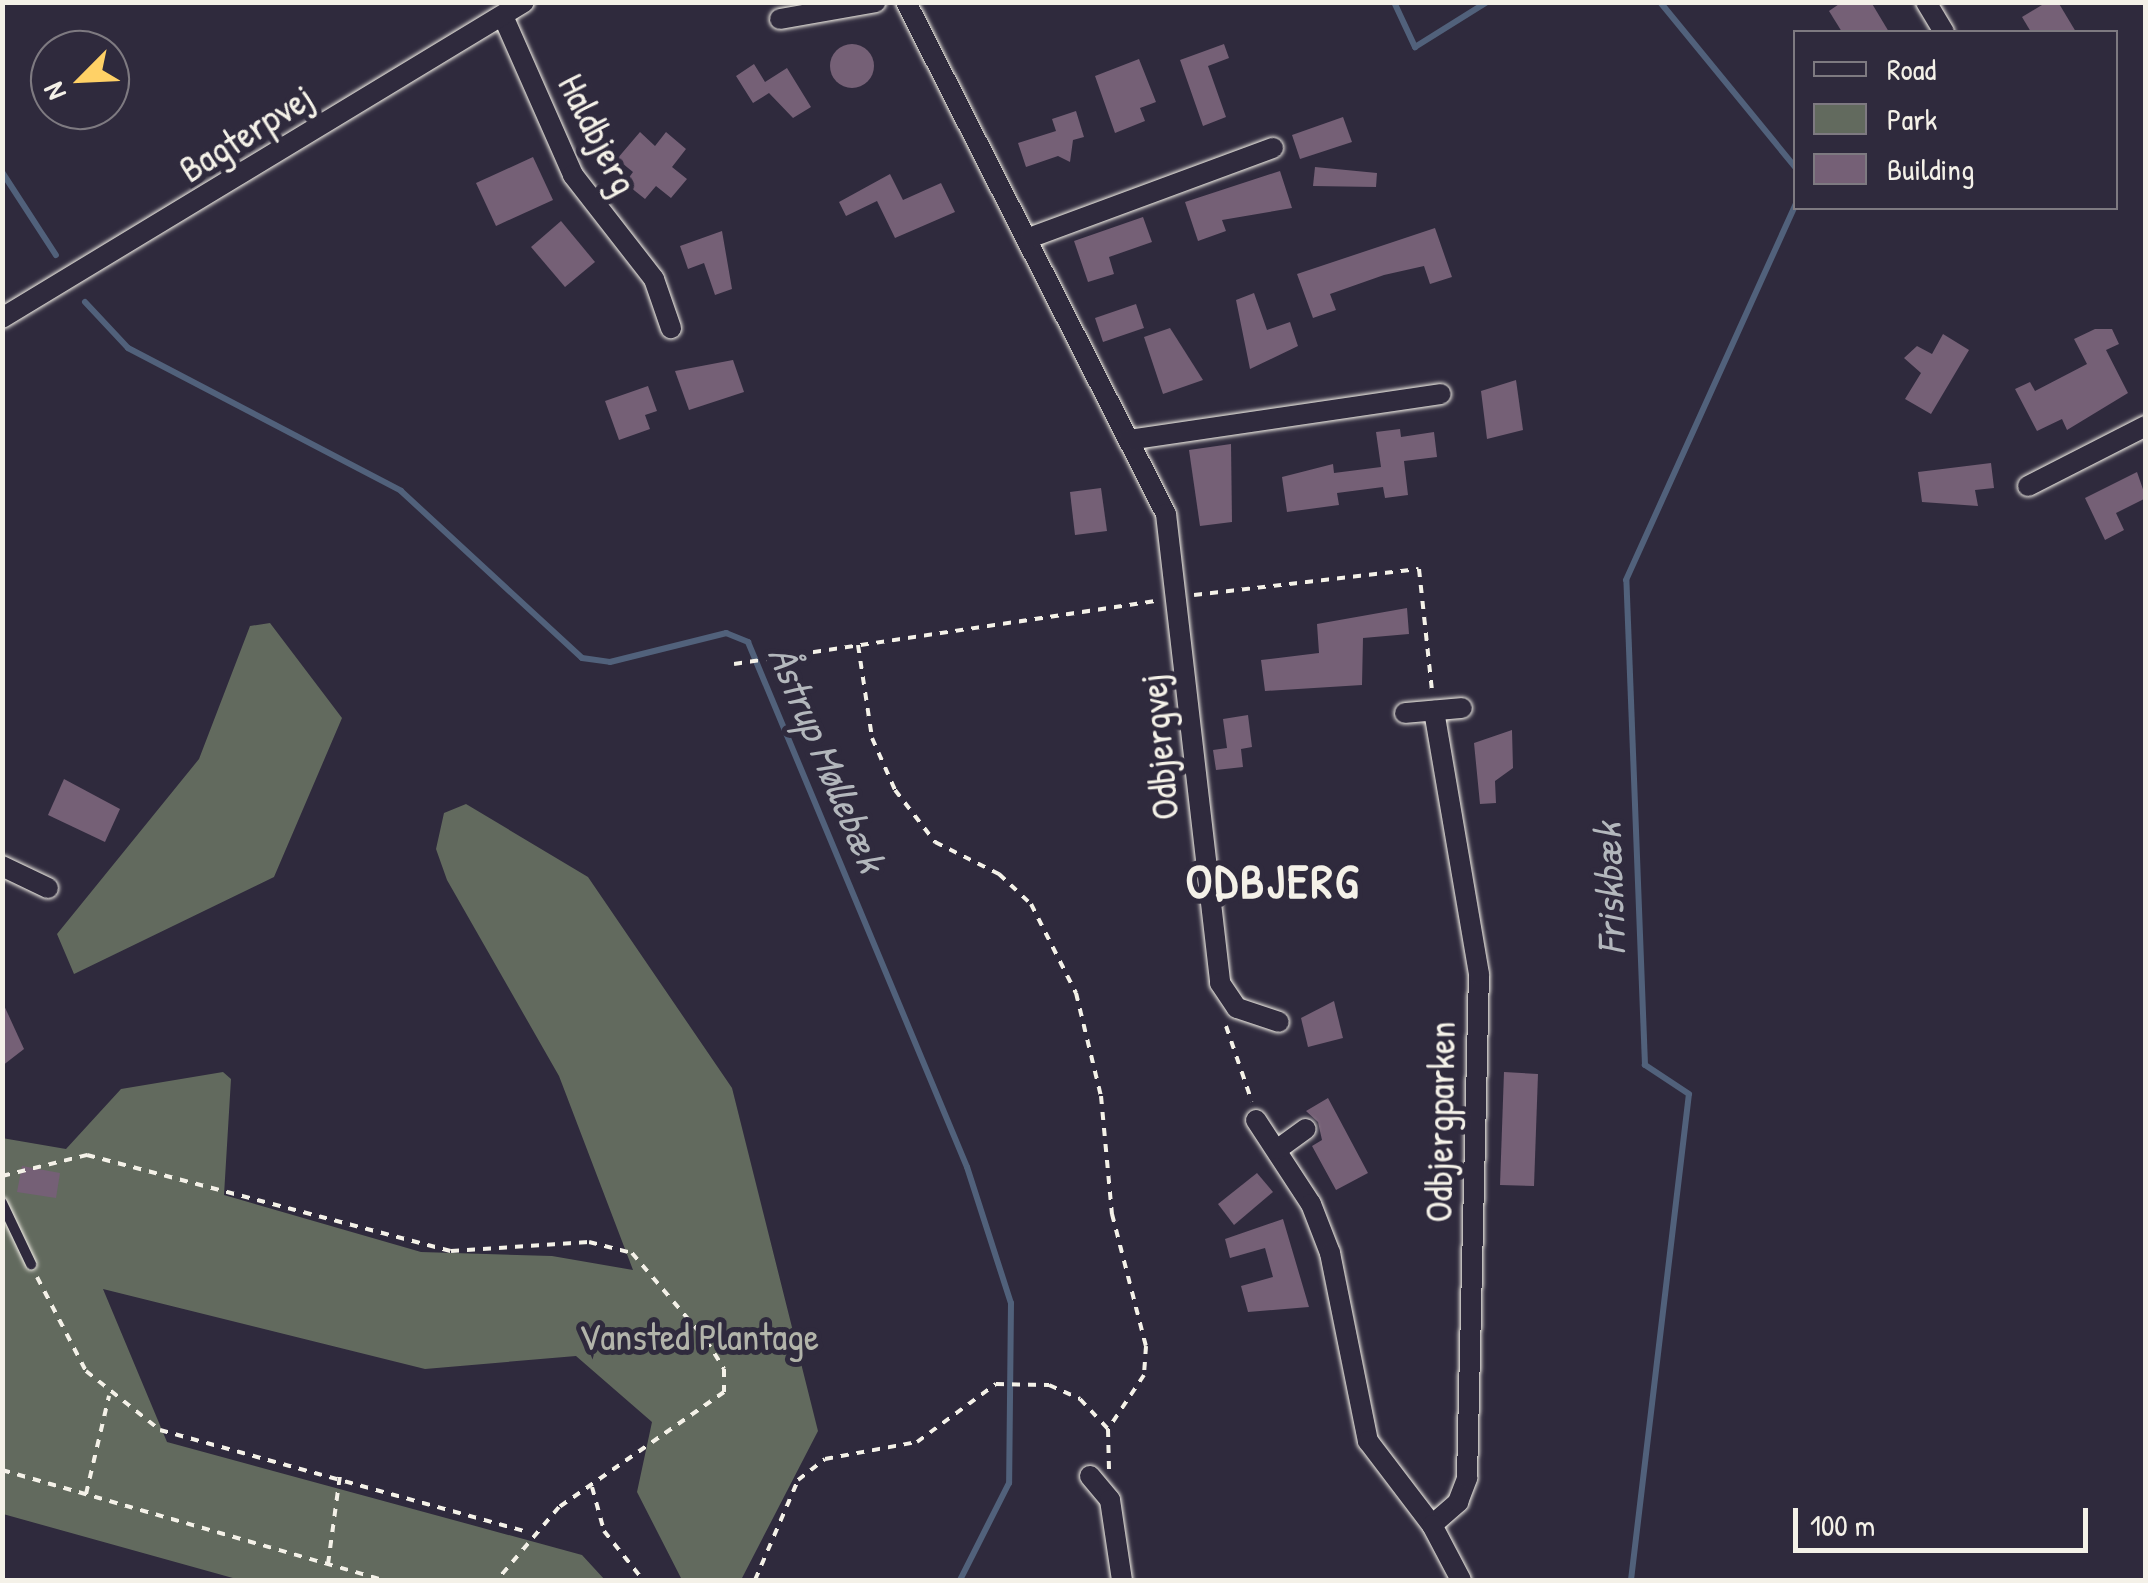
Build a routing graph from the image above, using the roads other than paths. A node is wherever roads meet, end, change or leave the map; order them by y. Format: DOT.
graph roads {
  1 [pos="524,2"];
  2 [pos="876,2"];
  3 [pos="906,2"];
  4 [pos="1926,2"];
  5 [pos="503,16"];
  6 [pos="780,20"];
  7 [pos="1943,30"];
  8 [pos="1273,148"];
  9 [pos="1032,237"];
  10 [pos="2,318"];
  11 [pos="671,328"];
  12 [pos="1441,394"];
  13 [pos="2146,426"];
  14 [pos="1129,440"];
  15 [pos="2028,486"];
  16 [pos="1462,708"];
  17 [pos="1434,711"];
  18 [pos="1406,713"];
  19 [pos="2,866"];
  20 [pos="48,888"];
  21 [pos="1278,1022"];
  22 [pos="1256,1120"];
  23 [pos="1306,1129"];
  24 [pos="1278,1149"];
  25 [pos="2,1203"];
  26 [pos="31,1264"];
  27 [pos="1090,1476"];
  28 [pos="1432,1524"];
  29 [pos="1122,1580"];
  30 [pos="1461,1580"];
  1 -- 5 [label="street, Bagterpvej"];
  2 -- 6 [label="street"];
  3 -- 9 [label="street, Odbjergvej"];
  4 -- 7 [label="street"];
  5 -- 10 [label="street, Bagterpvej"];
  5 -- 11 [label="street, Haldbjerg"];
  8 -- 9 [label="street"];
  9 -- 14 [label="street, Odbjergvej"];
  12 -- 14 [label="street"];
  13 -- 15 [label="street"];
  14 -- 21 [label="street, Odbjergvej"];
  16 -- 17 [label="street"];
  17 -- 18 [label="street"];
  17 -- 28 [label="street, Odbjergparken"];
  19 -- 20 [label="street"];
  22 -- 24 [label="street"];
  23 -- 24 [label="street"];
  24 -- 28 [label="street"];
  25 -- 26 [label="lane"];
  27 -- 29 [label="street"];
  28 -- 30 [label="street"];
}
